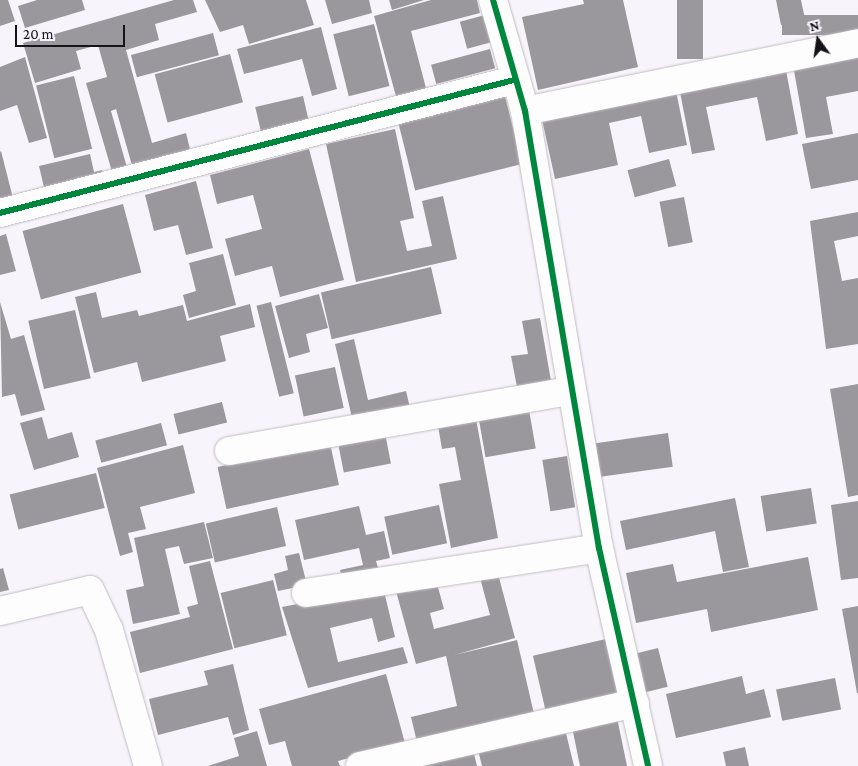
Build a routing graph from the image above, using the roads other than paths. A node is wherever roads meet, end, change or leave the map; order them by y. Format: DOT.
graph roads {
  1 [pos="493,0"];
  2 [pos="858,43"];
  3 [pos="514,80"];
  4 [pos="525,111"];
  5 [pos="0,213"];
  6 [pos="572,391"];
  7 [pos="229,451"];
  8 [pos="599,548"];
  9 [pos="306,593"];
  10 [pos="0,611"];
  11 [pos="635,703"];
  12 [pos="148,766"];
  13 [pos="360,766"];
  14 [pos="648,766"];
  1 -- 3 [label="street"];
  2 -- 4 [label="street"];
  3 -- 4 [label="street"];
  3 -- 5 [label="street"];
  4 -- 6 [label="street"];
  6 -- 7 [label="street"];
  6 -- 8 [label="street"];
  8 -- 9 [label="street"];
  8 -- 11 [label="street"];
  10 -- 12 [label="street"];
  11 -- 13 [label="street"];
  11 -- 14 [label="street"];
}
